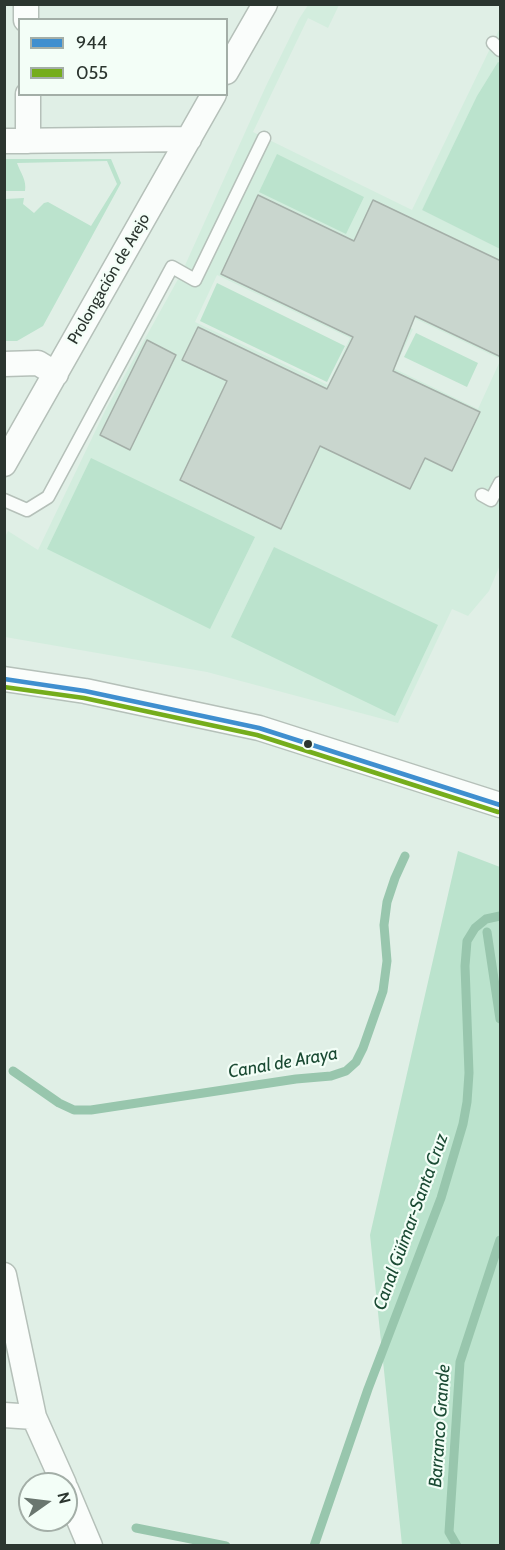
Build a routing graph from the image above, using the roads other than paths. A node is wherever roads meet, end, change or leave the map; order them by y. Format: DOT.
graph roads {
  1 [pos="265,4"];
  2 [pos="228,69"];
  3 [pos="28,96"];
  4 [pos="213,96"];
  5 [pos="264,138"];
  6 [pos="189,139"];
  7 [pos="4,141"];
  8 [pos="28,141"];
  9 [pos="4,363"];
  10 [pos="56,374"];
  11 [pos="4,464"];
  12 [pos="501,483"];
  13 [pos="482,495"];
  14 [pos="4,500"];
  15 [pos="4,679"];
  16 [pos="501,805"];
  17 [pos="5,1281"];
  18 [pos="4,1415"];
  19 [pos="34,1417"];
  20 [pos="59,1472"];
  21 [pos="78,1518"];
  22 [pos="90,1545"];
  1 -- 2 [label="street"];
  3 -- 8 [label="street"];
  4 -- 6 [label="street, Prolongación de Arejo"];
  5 -- 14 [label="lane"];
  6 -- 8 [label="street"];
  6 -- 10 [label="street, Prolongación de Arejo"];
  7 -- 8 [label="street"];
  9 -- 10 [label="street"];
  10 -- 11 [label="street, Prolongación de Arejo"];
  12 -- 13 [label="lane"];
  15 -- 16 [label="street"];
  17 -- 19 [label="street"];
  18 -- 19 [label="street"];
  19 -- 20 [label="street"];
  21 -- 22 [label="street"];
}
